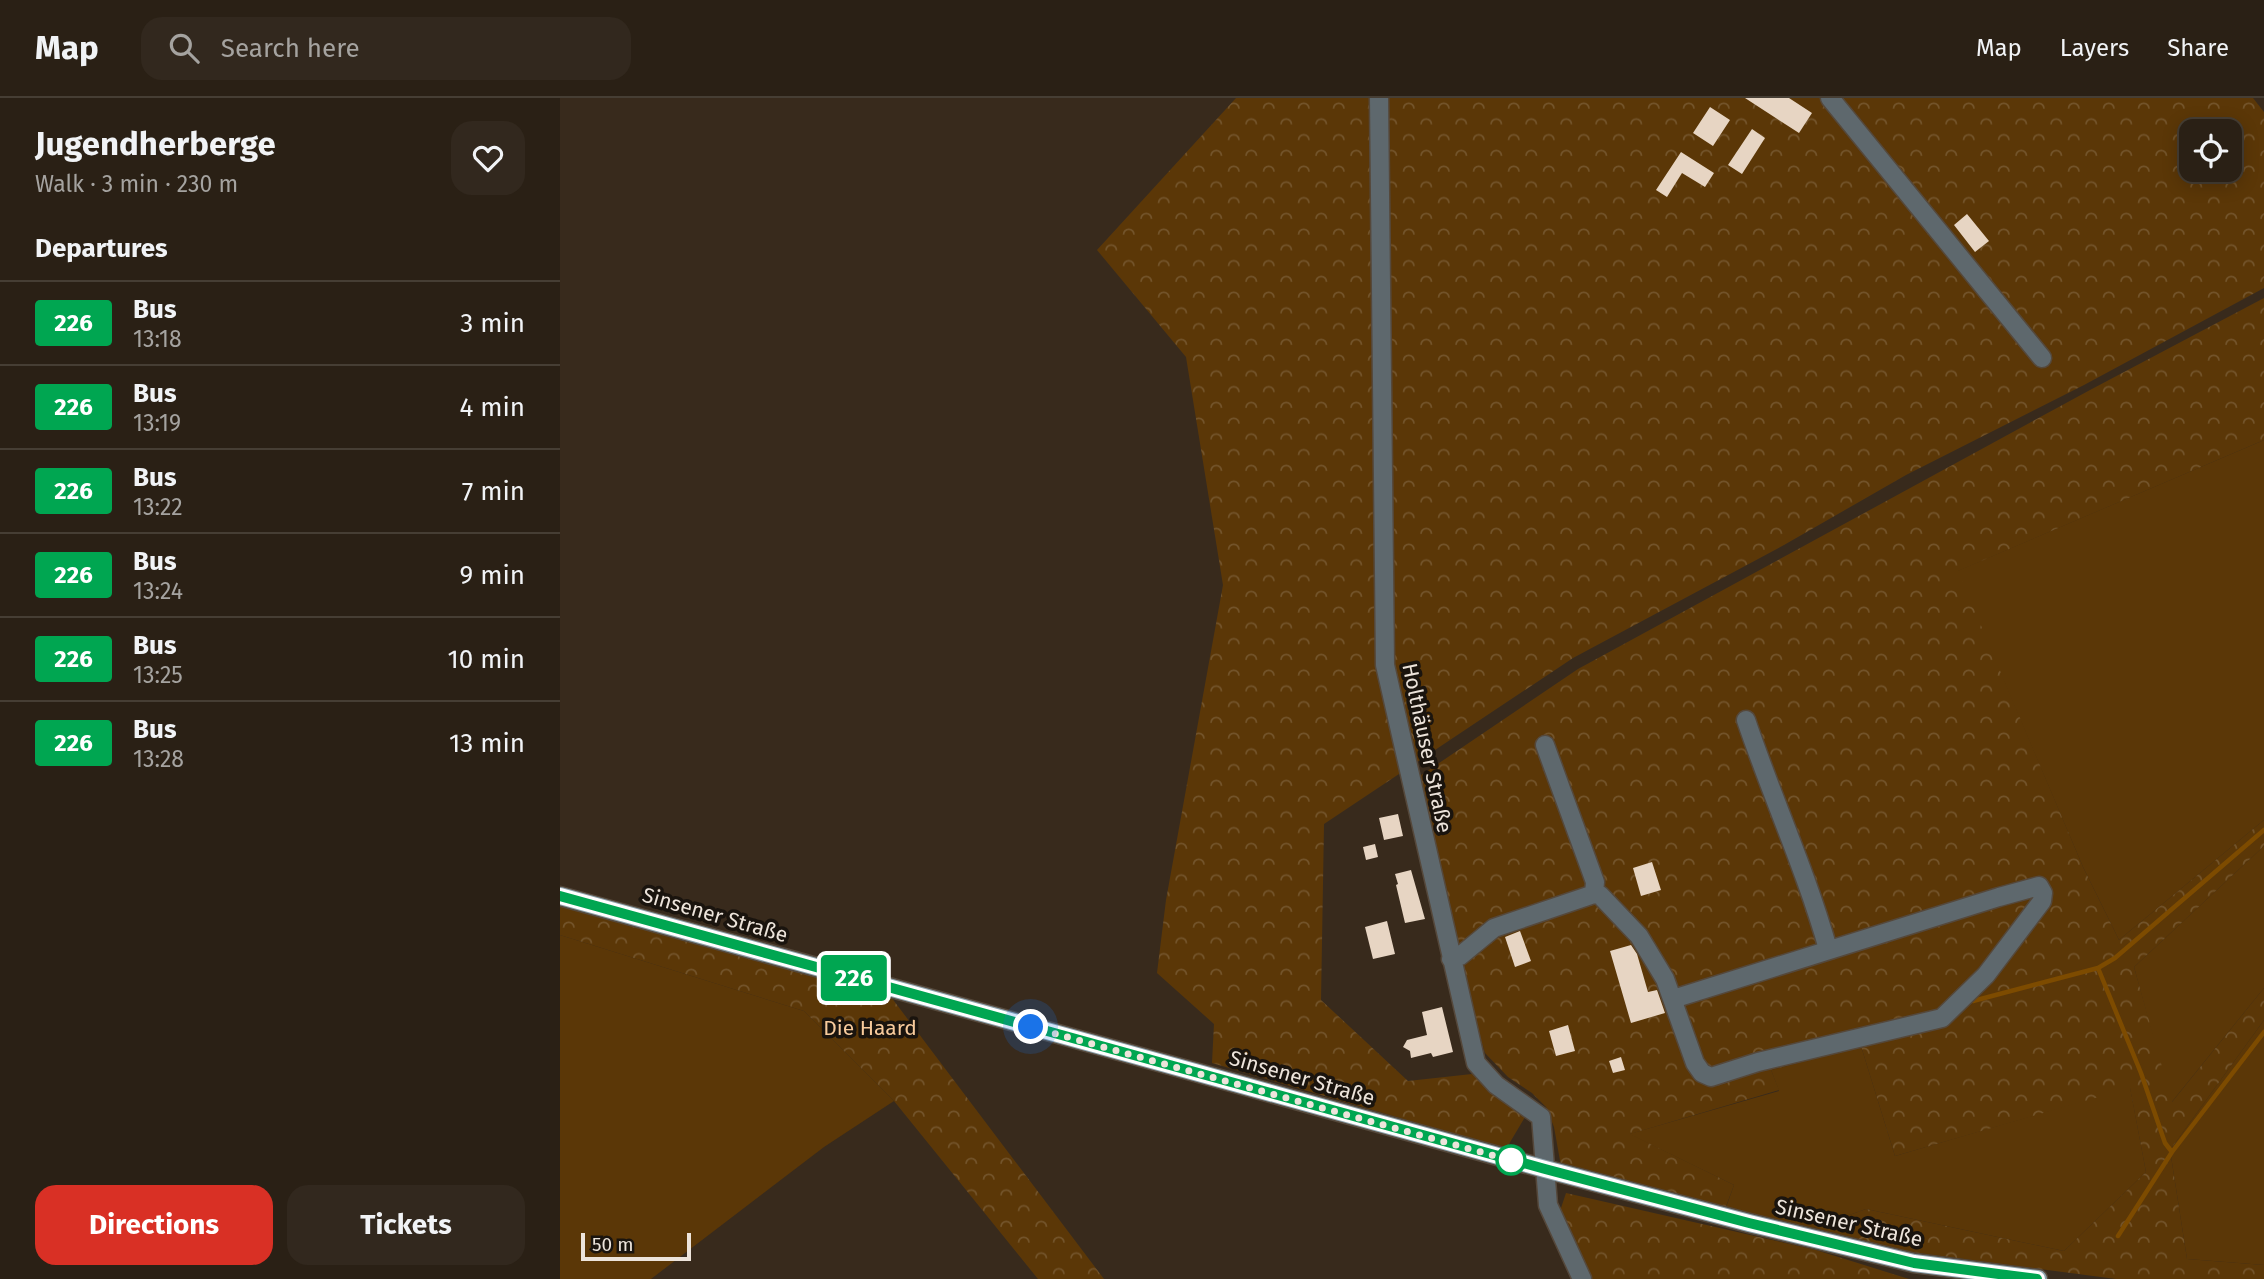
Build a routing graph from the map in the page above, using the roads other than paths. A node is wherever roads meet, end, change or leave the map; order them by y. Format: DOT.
graph roads {
  1 [pos="1379,98"];
  2 [pos="1830,98"];
  3 [pos="2042,358"];
  4 [pos="1746,720"];
  5 [pos="1545,745"];
  6 [pos="1594,894"];
  7 [pos="560,896"];
  8 [pos="1828,950"];
  9 [pos="1451,959"];
  10 [pos="1673,999"];
  11 [pos="1545,1169"];
  12 [pos="1582,1279"];
  13 [pos="2038,1279"];
  1 -- 9 [label="street, Holthäuser Straße"];
  2 -- 3 [label="street"];
  4 -- 8 [label="street"];
  5 -- 6 [label="street"];
  6 -- 9 [label="street"];
  6 -- 10 [label="street"];
  7 -- 11 [label="main road, Sinsener Straße"];
  8 -- 10 [label="street"];
  8 -- 10 [label="street"];
  9 -- 11 [label="street, Holthäuser Straße"];
  11 -- 12 [label="street, Holthäuser Straße"];
  11 -- 13 [label="main road, Sinsener Straße"];
}
